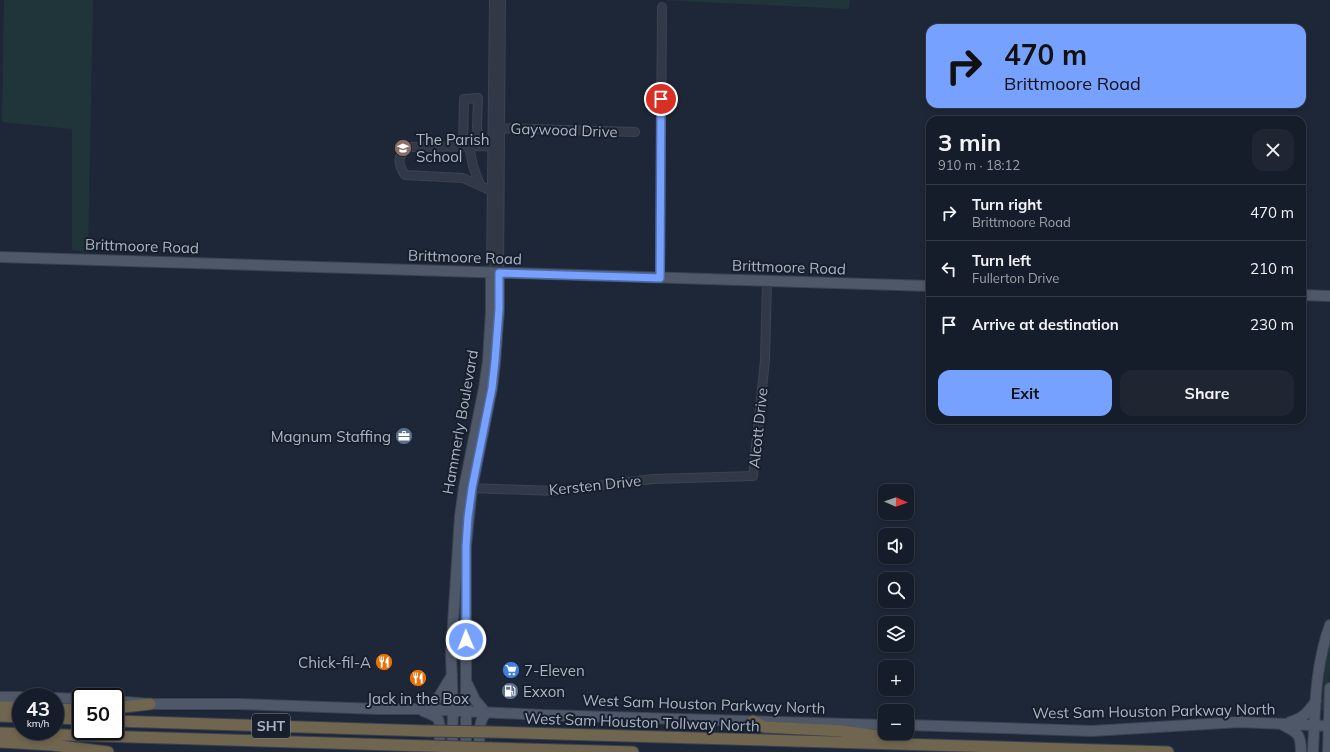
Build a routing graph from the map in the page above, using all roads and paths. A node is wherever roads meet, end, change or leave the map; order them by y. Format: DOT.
graph roads {
  1 [pos="494,0"];
  2 [pos="501,0"];
  3 [pos="662,7"];
  4 [pos="497,61"];
  5 [pos="497,128"];
  6 [pos="635,132"];
  7 [pos="466,146"];
  8 [pos="479,146"];
  9 [pos="493,146"];
  10 [pos="473,166"];
  11 [pos="496,180"];
  12 [pos="469,181"];
  13 [pos="480,186"];
  14 [pos="492,191"];
  15 [pos="0,257"];
  16 [pos="495,273"];
  17 [pos="660,278"];
  18 [pos="767,281"];
  19 [pos="926,286"];
  20 [pos="1306,295"];
  21 [pos="1330,296"];
  22 [pos="654,479"];
  23 [pos="468,488"];
  24 [pos="1330,625"];
  25 [pos="452,675"];
  26 [pos="466,681"];
  27 [pos="1330,688"];
  28 [pos="0,697"];
  29 [pos="12,697"];
  30 [pos="1316,700"];
  31 [pos="1330,701"];
  32 [pos="124,702"];
  33 [pos="150,704"];
  34 [pos="0,707"];
  35 [pos="12,707"];
  36 [pos="124,707"];
  37 [pos="420,709"];
  38 [pos="453,710"];
  39 [pos="466,711"];
  40 [pos="486,713"];
  41 [pos="0,716"];
  42 [pos="12,717"];
  43 [pos="124,721"];
  44 [pos="753,721"];
  45 [pos="1283,724"];
  46 [pos="878,725"];
  47 [pos="914,725"];
  48 [pos="1314,725"];
  49 [pos="1329,726"];
  50 [pos="0,733"];
  51 [pos="0,742"];
  52 [pos="959,746"];
  53 [pos="108,752"];
  54 [pos="438,752"];
  55 [pos="452,752"];
  56 [pos="466,752"];
  57 [pos="479,752"];
  58 [pos="632,752"];
  59 [pos="1168,752"];
  60 [pos="1301,752"];
  61 [pos="1313,752"];
  62 [pos="1328,752"];
  1 -- 4 [label="street, Hammerly Boulevard"];
  2 -- 4 [label="street, Hammerly Boulevard"];
  3 -- 17 [label="street"];
  4 -- 5 [label="street, Hammerly Boulevard"];
  5 -- 6 [label="street, Gaywood Drive"];
  5 -- 9 [label="street, Hammerly Boulevard"];
  5 -- 11 [label="street, Hammerly Boulevard"];
  7 -- 8 [label="street"];
  7 -- 8 [label="street"];
  7 -- 10 [label="street"];
  7 -- 12 [label="street"];
  8 -- 9 [label="street"];
  9 -- 11 [label="street, Hammerly Boulevard"];
  10 -- 12 [label="street"];
  10 -- 13 [label="street"];
  11 -- 14 [label="street, Hammerly Boulevard"];
  11 -- 16 [label="street, Hammerly Boulevard"];
  12 -- 13 [label="street"];
  13 -- 14 [label="street"];
  14 -- 16 [label="street, Hammerly Boulevard"];
  15 -- 16 [label="main road, Brittmoore Road"];
  16 -- 17 [label="main road, Brittmoore Road"];
  16 -- 23 [label="main road, Hammerly Boulevard"];
  17 -- 18 [label="main road, Brittmoore Road"];
  18 -- 19 [label="main road, Brittmoore Road"];
  18 -- 22 [label="street, Alcott Drive"];
  20 -- 21 [label="main road"];
  22 -- 23 [label="street, Kersten Drive"];
  23 -- 25 [label="main road, Hammerly Boulevard"];
  23 -- 26 [label="main road, Hammerly Boulevard"];
  24 -- 30 [label="main road"];
  25 -- 37 [label="main road"];
  25 -- 38 [label="main road, Hammerly Boulevard"];
  26 -- 39 [label="main road, Hammerly Boulevard"];
  26 -- 40 [label="main road"];
  27 -- 31 [label="main road"];
  28 -- 29 [label="main road"];
  30 -- 45 [label="main road"];
  30 -- 48 [label="main road"];
  31 -- 49 [label="main road"];
  32 -- 33 [label="main road, West Sam Houston Parkway North"];
  33 -- 36 [label="highway"];
  33 -- 37 [label="main road, West Sam Houston Parkway North"];
  34 -- 35 [label="highway"];
  37 -- 38 [label="main road, West Sam Houston Parkway North"];
  37 -- 54 [label="main road"];
  38 -- 39 [label="main road, West Sam Houston Parkway North"];
  38 -- 55 [label="main road, Hammerly Boulevard"];
  39 -- 40 [label="main road, West Sam Houston Parkway North"];
  39 -- 56 [label="main road, Hammerly Boulevard"];
  40 -- 44 [label="main road, West Sam Houston Parkway North"];
  40 -- 57 [label="main road"];
  41 -- 42 [label="highway"];
  43 -- 52 [label="highway, West Sam Houston Tollway North / SHT, bridge"];
  44 -- 46 [label="main road, West Sam Houston Parkway North"];
  44 -- 52 [label="highway"];
  45 -- 47 [label="main road, West Sam Houston Parkway North"];
  45 -- 48 [label="main road, West Sam Houston Parkway North"];
  45 -- 60 [label="main road"];
  48 -- 49 [label="main road, West Sam Houston Parkway North"];
  48 -- 61 [label="main road"];
  49 -- 62 [label="main road"];
  50 -- 58 [label="highway, West Sam Houston Tollway North / SHT, bridge"];
  51 -- 53 [label="highway"];
  52 -- 59 [label="highway, West Sam Houston Tollway North / SHT"];
}
